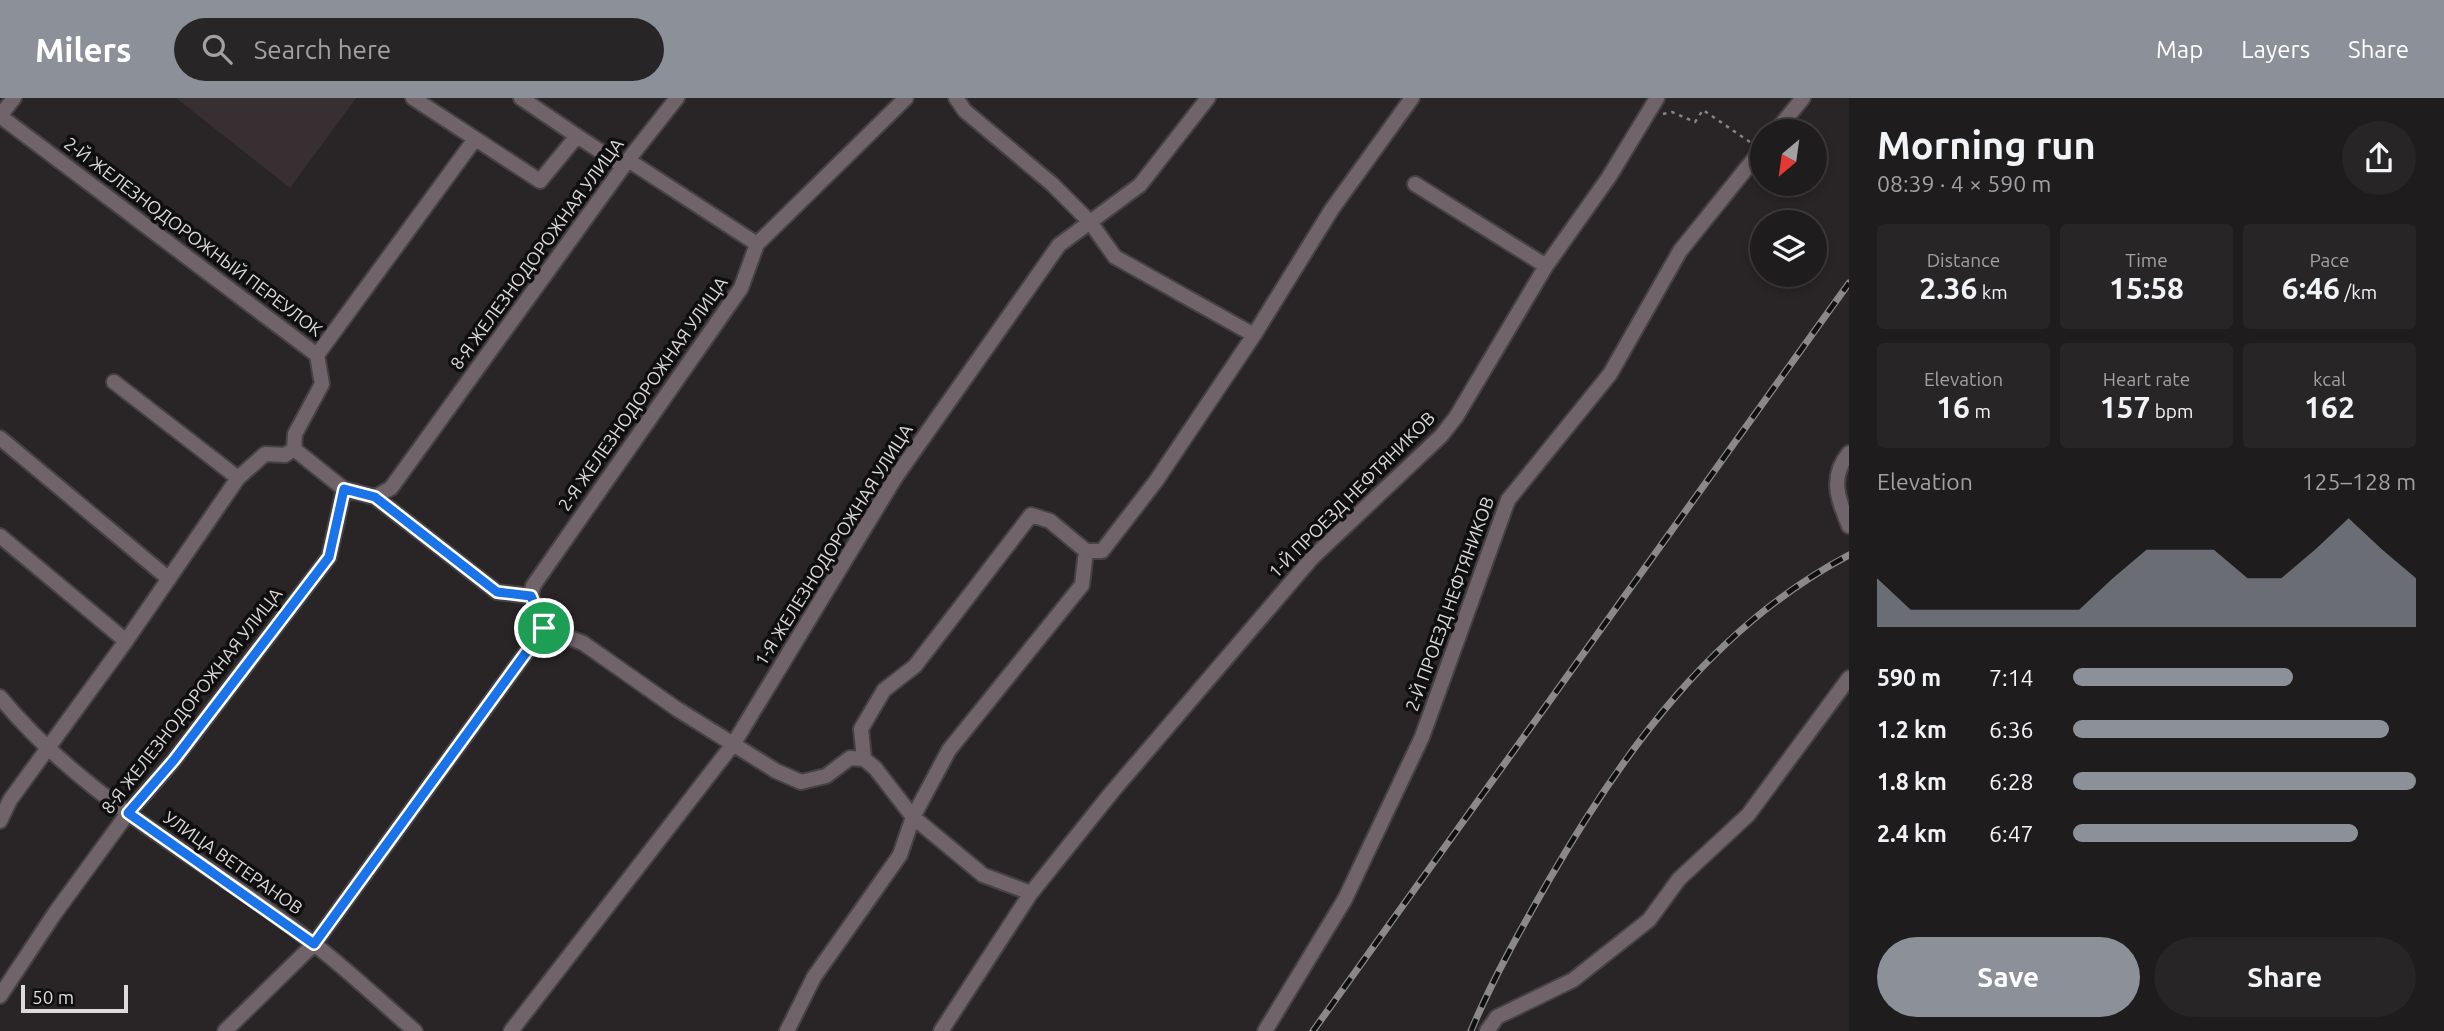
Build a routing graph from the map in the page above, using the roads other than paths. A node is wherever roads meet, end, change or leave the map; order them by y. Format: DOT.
graph roads {
  1 [pos="14,98"];
  2 [pos="413,98"];
  3 [pos="521,98"];
  4 [pos="677,98"];
  5 [pos="906,98"];
  6 [pos="956,98"];
  7 [pos="1208,98"];
  8 [pos="1412,98"];
  9 [pos="1657,98"];
  10 [pos="1803,98"];
  11 [pos="0,116"];
  12 [pos="1786,119"];
  13 [pos="577,136"];
  14 [pos="475,139"];
  15 [pos="626,163"];
  16 [pos="1750,164"];
  17 [pos="1415,184"];
  18 [pos="1090,222"];
  19 [pos="757,244"];
  20 [pos="1546,266"];
  21 [pos="1254,335"];
  22 [pos="317,355"];
  23 [pos="114,382"];
  24 [pos="0,438"];
  25 [pos="294,449"];
  26 [pos="1849,453"];
  27 [pos="238,478"];
  28 [pos="344,489"];
  29 [pos="375,497"];
  30 [pos="1849,526"];
  31 [pos="0,536"];
  32 [pos="1086,551"];
  33 [pos="169,579"];
  34 [pos="531,596"];
  35 [pos="544,628"];
  36 [pos="127,642"];
  37 [pos="1849,678"];
  38 [pos="0,697"];
  39 [pos="734,743"];
  40 [pos="49,750"];
  41 [pos="864,759"];
  42 [pos="5,795"];
  43 [pos="128,813"];
  44 [pos="913,817"];
  45 [pos="0,821"];
  46 [pos="1031,892"];
  47 [pos="314,944"];
  48 [pos="0,996"];
  49 [pos="225,1031"];
  50 [pos="415,1031"];
  51 [pos="511,1031"];
  52 [pos="787,1031"];
  53 [pos="941,1031"];
  54 [pos="1265,1031"];
  55 [pos="1487,1031"];
  1 -- 11 [label="street"];
  2 -- 14 [label="street"];
  3 -- 13 [label="street"];
  4 -- 15 [label="street, 8-Я ЖЕЛЕЗНОДОРОЖНАЯ УЛИЦА"];
  5 -- 19 [label="street, 2-Я ЖЕЛЕЗНОДОРОЖНАЯ УЛИЦА"];
  6 -- 18 [label="street"];
  7 -- 18 [label="street, 1-Я ЖЕЛЕЗНОДОРОЖНАЯ УЛИЦА"];
  8 -- 21 [label="street"];
  9 -- 20 [label="street, 1-Й ПРОЕЗД НЕФТЯНИКОВ"];
  10 -- 12 [label="street"];
  11 -- 22 [label="street, 2-Й ЖЕЛЕЗНОДОРОЖНЫЙ ПЕРЕУЛОК"];
  13 -- 14 [label="street"];
  13 -- 15 [label="street"];
  14 -- 22 [label="street"];
  15 -- 19 [label="street"];
  15 -- 29 [label="street, 8-Я ЖЕЛЕЗНОДОРОЖНАЯ УЛИЦА"];
  16 -- 54 [label="street, 2-Й ПРОЕЗД НЕФТЯНИКОВ"];
  17 -- 20 [label="street"];
  18 -- 21 [label="street"];
  18 -- 39 [label="street, 1-Я ЖЕЛЕЗНОДОРОЖНАЯ УЛИЦА"];
  19 -- 34 [label="street, 2-Я ЖЕЛЕЗНОДОРОЖНАЯ УЛИЦА"];
  20 -- 46 [label="street, 1-Й ПРОЕЗД НЕФТЯНИКОВ"];
  21 -- 32 [label="street"];
  22 -- 25 [label="street, 2-Й ЖЕЛЕЗНОДОРОЖНЫЙ ПЕРЕУЛОК"];
  23 -- 27 [label="street"];
  24 -- 33 [label="street"];
  25 -- 27 [label="street"];
  25 -- 28 [label="street"];
  26 -- 30 [label="street"];
  27 -- 33 [label="street"];
  28 -- 29 [label="street"];
  28 -- 43 [label="street, 8-Я ЖЕЛЕЗНОДОРОЖНАЯ УЛИЦА"];
  29 -- 34 [label="street"];
  31 -- 36 [label="street"];
  32 -- 41 [label="street"];
  32 -- 44 [label="street"];
  33 -- 36 [label="street"];
  34 -- 35 [label="street"];
  35 -- 39 [label="street"];
  35 -- 47 [label="street"];
  36 -- 40 [label="street"];
  37 -- 55 [label="street"];
  38 -- 40 [label="street, УЛИЦА ВЕТЕРАНОВ"];
  39 -- 41 [label="street"];
  39 -- 51 [label="street, 1-Я ЖЕЛЕЗНОДОРОЖНАЯ УЛИЦА"];
  40 -- 42 [label="street"];
  40 -- 43 [label="street, УЛИЦА ВЕТЕРАНОВ"];
  41 -- 44 [label="street"];
  42 -- 45 [label="street"];
  43 -- 47 [label="street, УЛИЦА ВЕТЕРАНОВ"];
  43 -- 48 [label="street, 8-Я ЖЕЛЕЗНОДОРОЖНАЯ УЛИЦА"];
  44 -- 46 [label="street"];
  44 -- 52 [label="street"];
  46 -- 53 [label="street, 1-Й ПРОЕЗД НЕФТЯНИКОВ"];
  47 -- 49 [label="street"];
  47 -- 50 [label="street, УЛИЦА ВЕТЕРАНОВ"];
}
